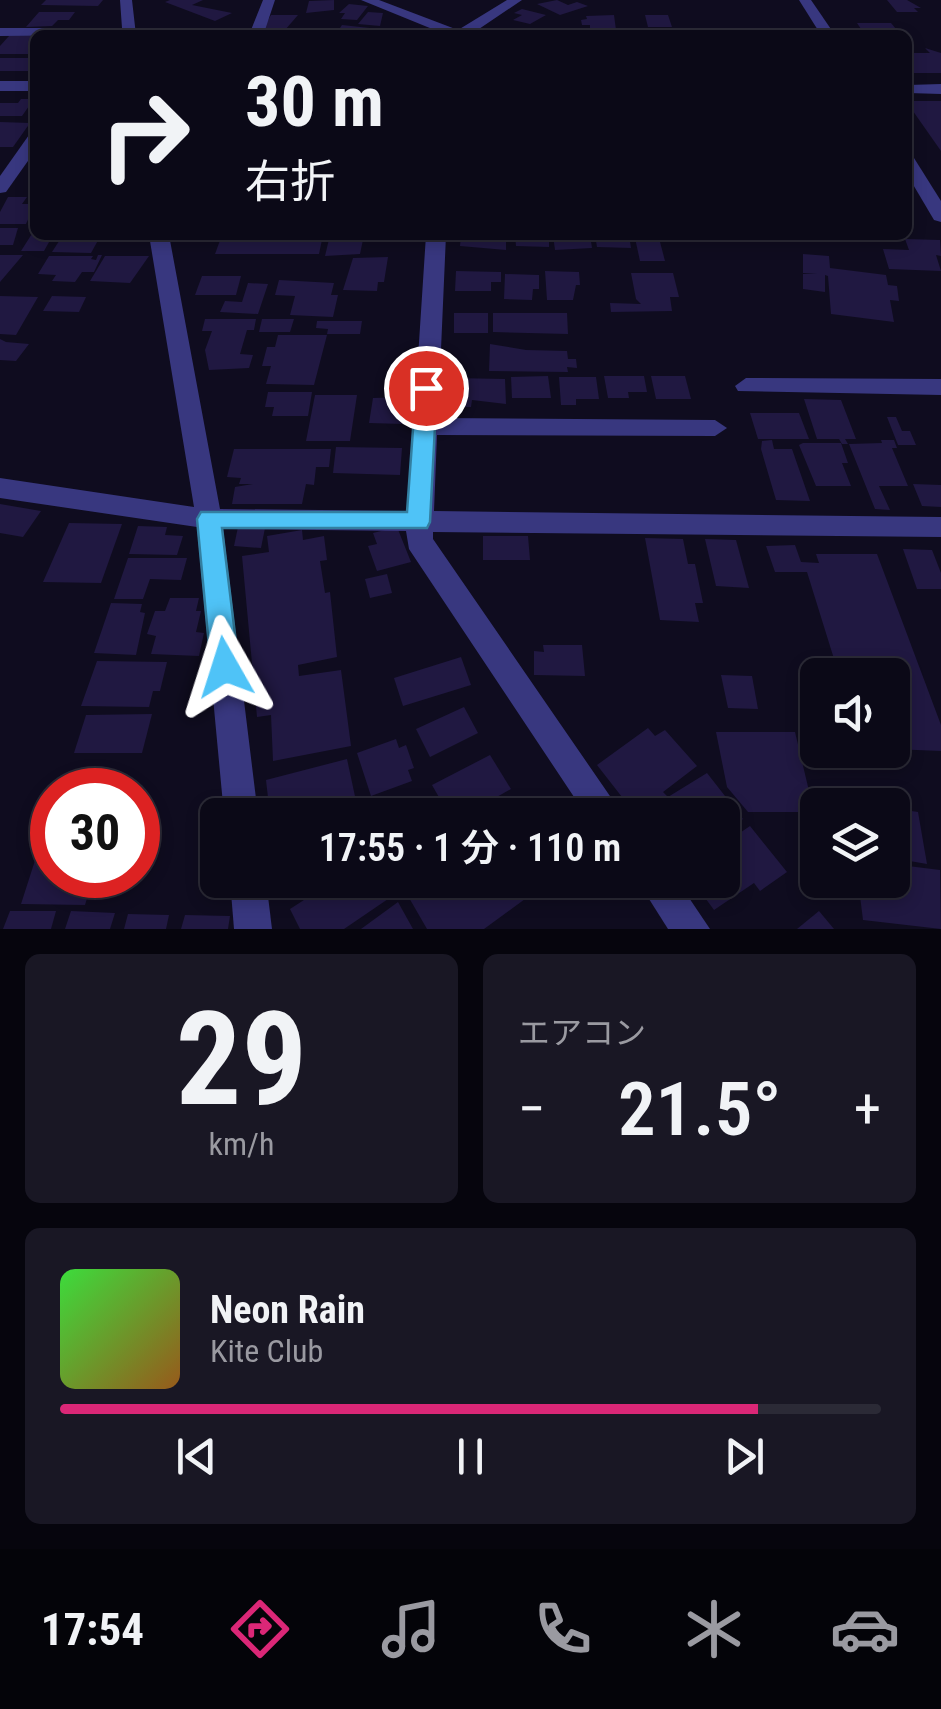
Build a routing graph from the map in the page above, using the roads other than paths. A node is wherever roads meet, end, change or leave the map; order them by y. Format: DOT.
graph roads {
  1 [pos="126,0"];
  2 [pos="270,0"];
  3 [pos="368,0"];
  4 [pos="516,0"];
  5 [pos="805,0"];
  6 [pos="128,30"];
  7 [pos="258,30"];
  8 [pos="447,30"];
  9 [pos="468,30"];
  10 [pos="825,30"];
  11 [pos="0,32"];
  12 [pos="30,32"];
  13 [pos="0,86"];
  14 [pos="30,86"];
  15 [pos="912,89"];
  16 [pos="941,89"];
  17 [pos="30,146"];
  18 [pos="923,187"];
  19 [pos="0,188"];
  20 [pos="941,216"];
  21 [pos="160,240"];
  22 [pos="436,240"];
  23 [pos="746,386"];
  24 [pos="941,387"];
  25 [pos="424,426"];
  26 [pos="715,428"];
  27 [pos="0,488"];
  28 [pos="209,519"];
  29 [pos="418,522"];
  30 [pos="941,526"];
  31 [pos="239,798"];
  32 [pos="594,798"];
  33 [pos="250,898"];
  34 [pos="668,898"];
  35 [pos="254,929"];
  36 [pos="691,929"];
  1 -- 6 [label="street"];
  2 -- 7 [label="street"];
  3 -- 8 [label="street"];
  4 -- 9 [label="street"];
  5 -- 10 [label="street"];
  11 -- 12 [label="street"];
  13 -- 14 [label="street"];
  15 -- 16 [label="street"];
  17 -- 19 [label="street"];
  18 -- 20 [label="street"];
  21 -- 28 [label="street"];
  22 -- 25 [label="street"];
  23 -- 24 [label="street"];
  25 -- 26 [label="street"];
  25 -- 29 [label="street"];
  27 -- 28 [label="street"];
  28 -- 29 [label="street"];
  28 -- 31 [label="street"];
  29 -- 30 [label="street"];
  29 -- 32 [label="street"];
  33 -- 35 [label="street"];
  34 -- 36 [label="street"];
}
